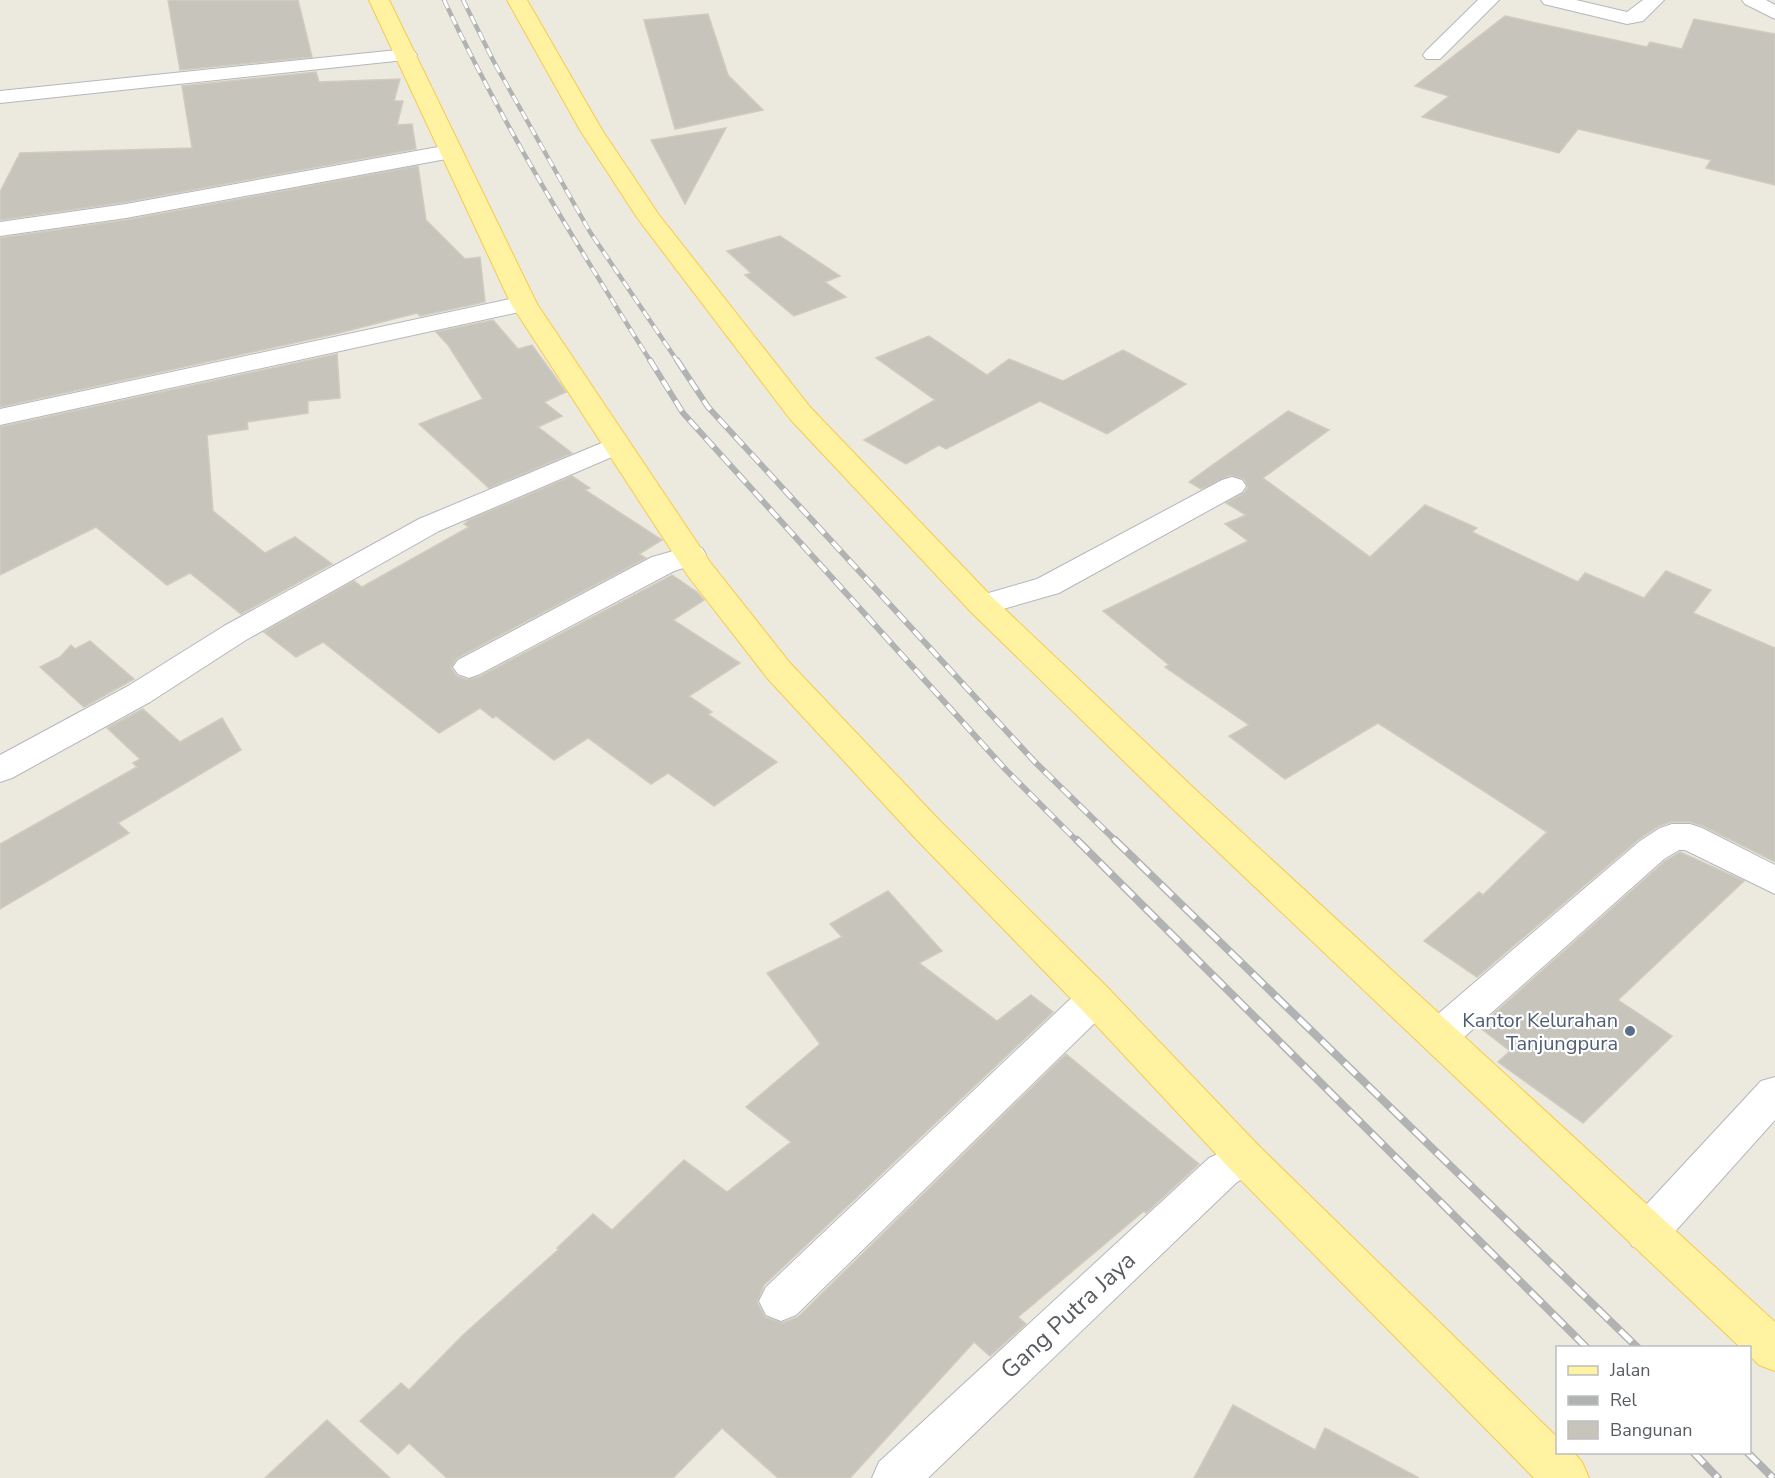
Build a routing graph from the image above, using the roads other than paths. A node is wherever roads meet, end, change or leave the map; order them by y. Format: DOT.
graph roads {
  1 [pos="379,0"];
  2 [pos="517,0"];
  3 [pos="1488,0"];
  4 [pos="1551,0"];
  5 [pos="1653,0"];
  6 [pos="1752,0"];
  7 [pos="1775,13"];
  8 [pos="407,55"];
  9 [pos="1432,55"];
  10 [pos="0,97"];
  11 [pos="449,152"];
  12 [pos="0,229"];
  13 [pos="524,304"];
  14 [pos="0,417"];
  15 [pos="616,445"];
  16 [pos="1232,486"];
  17 [pos="691,555"];
  18 [pos="982,605"];
  19 [pos="469,667"];
  20 [pos="0,770"];
  21 [pos="1775,881"];
  22 [pos="1095,999"];
  23 [pos="1439,1036"];
  24 [pos="1775,1094"];
  25 [pos="1245,1158"];
  26 [pos="1647,1233"];
  27 [pos="781,1301"];
  28 [pos="1775,1351"];
  29 [pos="895,1478"];
  30 [pos="1566,1478"];
  1 -- 8 [label="main road"];
  2 -- 18 [label="main road"];
  3 -- 9 [label="street"];
  4 -- 5 [label="street"];
  6 -- 7 [label="street"];
  8 -- 10 [label="street"];
  8 -- 11 [label="main road"];
  11 -- 12 [label="street"];
  11 -- 13 [label="main road"];
  13 -- 14 [label="street"];
  13 -- 15 [label="main road"];
  15 -- 17 [label="main road"];
  15 -- 20 [label="street"];
  16 -- 18 [label="street"];
  17 -- 19 [label="street"];
  17 -- 22 [label="main road"];
  18 -- 23 [label="main road"];
  21 -- 23 [label="street"];
  22 -- 25 [label="main road"];
  22 -- 27 [label="street"];
  23 -- 26 [label="main road"];
  24 -- 26 [label="street"];
  25 -- 29 [label="street, Gang Putra Jaya"];
  25 -- 30 [label="main road"];
  26 -- 28 [label="main road"];
}
